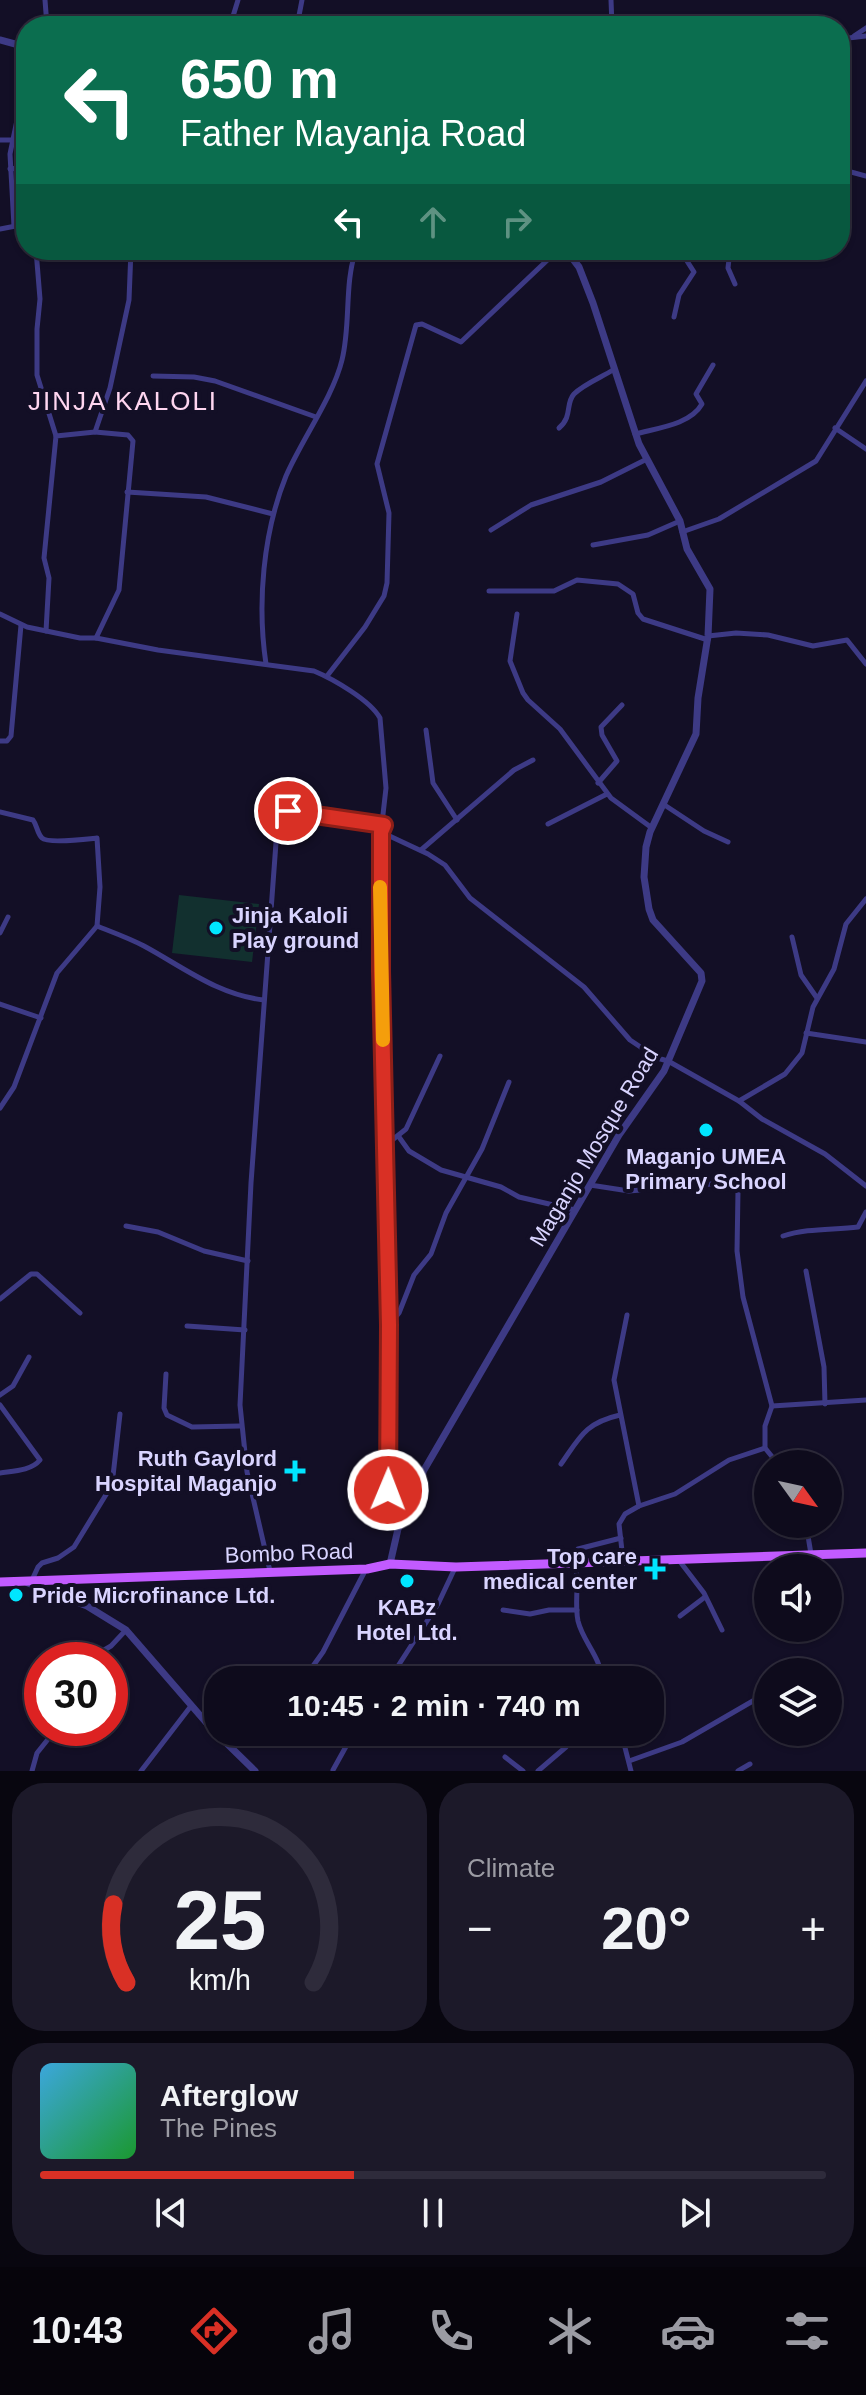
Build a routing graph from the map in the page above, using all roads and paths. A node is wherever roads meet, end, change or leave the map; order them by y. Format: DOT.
graph roads {
  1 [pos="866,28"];
  2 [pos="854,36"];
  3 [pos="866,36"];
  4 [pos="850,37"];
  5 [pos="16,128"];
  6 [pos="0,140"];
  7 [pos="13,140"];
  8 [pos="16,168"];
  9 [pos="10,169"];
  10 [pos="14,226"];
  11 [pos="0,229"];
  12 [pos="37,260"];
  13 [pos="131,260"];
  14 [pos="355,260"];
  15 [pos="547,260"];
  16 [pos="574,260"];
  17 [pos="686,260"];
  18 [pos="729,260"];
  19 [pos="735,284"];
  20 [pos="674,317"];
  21 [pos="713,365"];
  22 [pos="613,370"];
  23 [pos="153,376"];
  24 [pos="866,381"];
  25 [pos="316,417"];
  26 [pos="559,428"];
  27 [pos="835,428"];
  28 [pos="95,432"];
  29 [pos="635,434"];
  30 [pos="56,436"];
  31 [pos="866,449"];
  32 [pos="647,459"];
  33 [pos="127,492"];
  34 [pos="273,514"];
  35 [pos="680,521"];
  36 [pos="491,530"];
  37 [pos="682,532"];
  38 [pos="593,545"];
  39 [pos="489,591"];
  40 [pos="0,614"];
  41 [pos="517,614"];
  42 [pos="21,625"];
  43 [pos="46,631"];
  44 [pos="96,638"];
  45 [pos="708,638"];
  46 [pos="266,664"];
  47 [pos="866,664"];
  48 [pos="327,676"];
  49 [pos="622,705"];
  50 [pos="426,730"];
  51 [pos="0,741"];
  52 [pos="533,760"];
  53 [pos="598,783"];
  54 [pos="607,794"];
  55 [pos="663,804"];
  56 [pos="0,812"];
  57 [pos="457,820"];
  58 [pos="548,824"];
  59 [pos="652,828"];
  60 [pos="383,829"];
  61 [pos="728,842"];
  62 [pos="420,851"];
  63 [pos="866,899"];
  64 [pos="8,917"];
  65 [pos="97,926"];
  66 [pos="0,933"];
  67 [pos="792,937"];
  68 [pos="817,998"];
  69 [pos="264,1000"];
  70 [pos="0,1004"];
  71 [pos="41,1018"];
  72 [pos="806,1033"];
  73 [pos="866,1042"];
  74 [pos="440,1056"];
  75 [pos="668,1061"];
  76 [pos="509,1082"];
  77 [pos="739,1101"];
  78 [pos="0,1108"];
  79 [pos="399,1137"];
  80 [pos="385,1146"];
  81 [pos="466,1176"];
  82 [pos="589,1185"];
  83 [pos="866,1186"];
  84 [pos="575,1210"];
  85 [pos="866,1212"];
  86 [pos="126,1226"];
  87 [pos="783,1236"];
  88 [pos="248,1261"];
  89 [pos="806,1271"];
  90 [pos="0,1299"];
  91 [pos="80,1313"];
  92 [pos="627,1315"];
  93 [pos="389,1325"];
  94 [pos="187,1326"];
  95 [pos="245,1330"];
  96 [pos="29,1357"];
  97 [pos="166,1374"];
  98 [pos="0,1395"];
  99 [pos="866,1400"];
  100 [pos="825,1404"];
  101 [pos="0,1405"];
  102 [pos="772,1406"];
  103 [pos="120,1414"];
  104 [pos="620,1415"];
  105 [pos="240,1426"];
  106 [pos="765,1448"];
  107 [pos="561,1464"];
  108 [pos="0,1473"];
  109 [pos="639,1506"];
  110 [pos="398,1529"];
  111 [pos="621,1538"];
  112 [pos="808,1538"];
  113 [pos="866,1553"];
  114 [pos="811,1554"];
  115 [pos="754,1556"];
  116 [pos="677,1559"];
  117 [pos="623,1560"];
  118 [pos="572,1562"];
  119 [pos="390,1564"];
  120 [pos="456,1567"];
  121 [pos="367,1569"];
  122 [pos="270,1571"];
  123 [pos="27,1580"];
  124 [pos="0,1582"];
  125 [pos="705,1597"];
  126 [pos="503,1610"];
  127 [pos="577,1610"];
  128 [pos="680,1616"];
  129 [pos="126,1630"];
  130 [pos="722,1630"];
  131 [pos="115,1642"];
  132 [pos="313,1666"];
  133 [pos="398,1666"];
  134 [pos="600,1666"];
  135 [pos="754,1700"];
  136 [pos="191,1706"];
  137 [pos="43,1746"];
  138 [pos="346,1746"];
  139 [pos="567,1746"];
  140 [pos="625,1746"];
  141 [pos="505,1757"];
  142 [pos="629,1761"];
  143 [pos="750,1764"];
  144 [pos="333,1770"];
  145 [pos="32,1771"];
  146 [pos="141,1771"];
  147 [pos="255,1771"];
  148 [pos="523,1771"];
  149 [pos="538,1771"];
  150 [pos="631,1771"];
  151 [pos="738,1771"];
  1 -- 2 [label="street"];
  2 -- 3 [label="street"];
  2 -- 4 [label="street"];
  5 -- 7 [label="street"];
  6 -- 7 [label="street"];
  7 -- 9 [label="street"];
  8 -- 9 [label="street"];
  9 -- 10 [label="street"];
  10 -- 11 [label="street"];
  12 -- 30 [label="street"];
  13 -- 28 [label="street"];
  14 -- 25 [label="street"];
  15 -- 48 [label="street"];
  16 -- 22 [label="street, Maganjo Mosque Road"];
  17 -- 20 [label="street"];
  18 -- 19 [label="street"];
  21 -- 29 [label="street"];
  22 -- 26 [label="street"];
  22 -- 29 [label="street, Maganjo Mosque Road"];
  23 -- 25 [label="street"];
  24 -- 27 [label="street"];
  25 -- 34 [label="street"];
  27 -- 31 [label="street"];
  27 -- 37 [label="street"];
  28 -- 30 [label="street"];
  28 -- 33 [label="street"];
  29 -- 32 [label="street, Maganjo Mosque Road"];
  30 -- 43 [label="street"];
  32 -- 35 [label="street, Maganjo Mosque Road"];
  32 -- 36 [label="street"];
  33 -- 34 [label="street"];
  33 -- 44 [label="street"];
  34 -- 46 [label="street"];
  35 -- 37 [label="street, Maganjo Mosque Road"];
  35 -- 38 [label="street"];
  37 -- 45 [label="street, Maganjo Mosque Road"];
  39 -- 45 [label="street"];
  40 -- 42 [label="street"];
  41 -- 53 [label="street"];
  42 -- 43 [label="street"];
  42 -- 51 [label="street"];
  43 -- 44 [label="street"];
  44 -- 46 [label="street"];
  45 -- 47 [label="street"];
  45 -- 55 [label="street, Maganjo Mosque Road"];
  46 -- 48 [label="street"];
  48 -- 60 [label="street"];
  49 -- 53 [label="street"];
  50 -- 57 [label="street"];
  52 -- 57 [label="street"];
  53 -- 54 [label="street"];
  54 -- 58 [label="street"];
  54 -- 59 [label="street"];
  55 -- 59 [label="street, Maganjo Mosque Road"];
  55 -- 61 [label="street"];
  56 -- 65 [label="street"];
  57 -- 62 [label="street"];
  59 -- 75 [label="street, Maganjo Mosque Road"];
  60 -- 62 [label="street"];
  60 -- 69 [label="street"];
  60 -- 80 [label="street"];
  62 -- 75 [label="street"];
  63 -- 68 [label="street"];
  64 -- 66 [label="street"];
  65 -- 69 [label="street"];
  65 -- 71 [label="street"];
  67 -- 68 [label="street"];
  68 -- 72 [label="street"];
  69 -- 88 [label="street"];
  70 -- 71 [label="street"];
  71 -- 78 [label="street"];
  72 -- 73 [label="street"];
  72 -- 77 [label="street"];
  74 -- 79 [label="street"];
  75 -- 77 [label="street"];
  75 -- 82 [label="street, Maganjo Mosque Road"];
  76 -- 81 [label="street"];
  77 -- 83 [label="street"];
  79 -- 80 [label="street"];
  79 -- 81 [label="street"];
  80 -- 93 [label="street"];
  81 -- 84 [label="street"];
  81 -- 93 [label="street"];
  82 -- 84 [label="street, Maganjo Mosque Road"];
  82 -- 102 [label="street"];
  84 -- 110 [label="street, Maganjo Mosque Road"];
  85 -- 87 [label="street"];
  86 -- 88 [label="street"];
  88 -- 95 [label="street"];
  89 -- 100 [label="street"];
  90 -- 91 [label="street"];
  92 -- 104 [label="street"];
  93 -- 110 [label="street"];
  94 -- 95 [label="street"];
  95 -- 105 [label="street"];
  96 -- 98 [label="street"];
  97 -- 105 [label="street"];
  99 -- 100 [label="street"];
  100 -- 102 [label="street"];
  101 -- 108 [label="street"];
  102 -- 106 [label="street"];
  103 -- 123 [label="street"];
  104 -- 107 [label="street"];
  104 -- 109 [label="street"];
  105 -- 122 [label="street"];
  106 -- 109 [label="street"];
  109 -- 111 [label="street"];
  110 -- 119 [label="street, Maganjo Mosque Road"];
  111 -- 117 [label="street"];
  111 -- 118 [label="street"];
  112 -- 114 [label="street"];
  113 -- 114 [label="main road, Bombo Road"];
  115 -- 116 [label="main road, Bombo Road"];
  116 -- 117 [label="main road, Bombo Road"];
  116 -- 125 [label="street"];
  117 -- 118 [label="main road, Bombo Road"];
  118 -- 120 [label="main road, Bombo Road"];
  118 -- 127 [label="street"];
  119 -- 120 [label="main road, Bombo Road"];
  119 -- 121 [label="main road, Bombo Road"];
  120 -- 133 [label="street"];
  121 -- 122 [label="main road, Bombo Road"];
  121 -- 132 [label="street"];
  122 -- 123 [label="main road, Bombo Road"];
  123 -- 124 [label="main road, Bombo Road"];
  123 -- 129 [label="street"];
  125 -- 128 [label="street"];
  125 -- 130 [label="street"];
  126 -- 127 [label="street"];
  127 -- 134 [label="street"];
  129 -- 131 [label="street"];
  129 -- 136 [label="street"];
  135 -- 142 [label="street"];
  136 -- 146 [label="street"];
  136 -- 147 [label="street"];
  137 -- 145 [label="street"];
  138 -- 144 [label="street"];
  139 -- 149 [label="street"];
  140 -- 142 [label="street"];
  141 -- 148 [label="street"];
  142 -- 150 [label="street"];
  143 -- 151 [label="street"];
}
